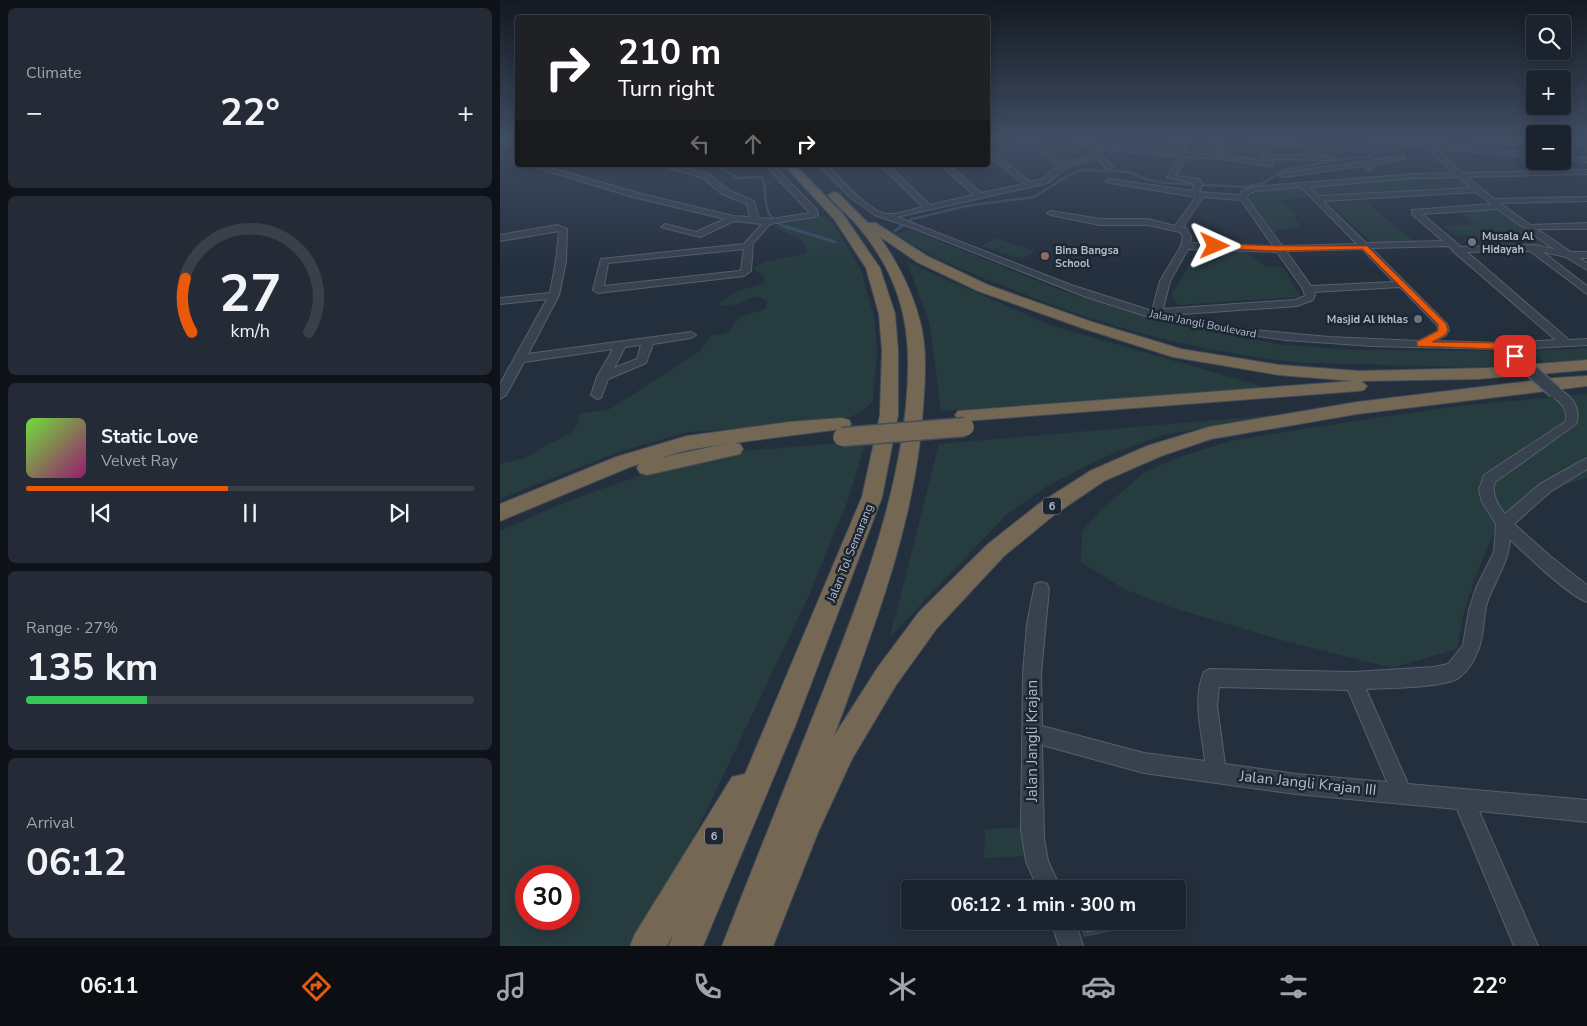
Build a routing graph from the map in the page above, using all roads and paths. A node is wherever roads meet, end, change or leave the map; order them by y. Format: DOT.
graph roads {
  1 [pos="591,182"];
  2 [pos="713,182"];
  3 [pos="790,182"];
  4 [pos="797,182"];
  5 [pos="820,182"];
  6 [pos="842,182"];
  7 [pos="902,182"];
  8 [pos="964,182"];
  9 [pos="1026,182"];
  10 [pos="1039,182"];
  11 [pos="1121,182"];
  12 [pos="1195,182"];
  13 [pos="1296,182"];
  14 [pos="1324,182"];
  15 [pos="1469,182"];
  16 [pos="1299,184"];
  17 [pos="1030,185"];
  18 [pos="1198,190"];
  19 [pos="1479,190"];
  20 [pos="980,196"];
  21 [pos="1243,198"];
  22 [pos="1316,198"];
  23 [pos="1587,200"];
  24 [pos="1496,203"];
  25 [pos="930,208"];
  26 [pos="1051,213"];
  27 [pos="854,214"];
  28 [pos="888,217"];
  29 [pos="732,218"];
  30 [pos="755,221"];
  31 [pos="769,222"];
  32 [pos="1587,226"];
  33 [pos="665,227"];
  34 [pos="1530,227"];
  35 [pos="1178,228"];
  36 [pos="500,238"];
  37 [pos="1449,243"];
  38 [pos="748,246"];
  39 [pos="1185,246"];
  40 [pos="1364,247"];
  41 [pos="1530,247"];
  42 [pos="1279,249"];
  43 [pos="1457,250"];
  44 [pos="1569,255"];
  45 [pos="1587,255"];
  46 [pos="1587,267"];
  47 [pos="1403,284"];
  48 [pos="1308,288"];
  49 [pos="1587,291"];
  50 [pos="552,299"];
  51 [pos="500,301"];
  52 [pos="500,309"];
  53 [pos="1156,314"];
  54 [pos="691,335"];
  55 [pos="648,341"];
  56 [pos="1587,342"];
  57 [pos="1566,343"];
  58 [pos="621,344"];
  59 [pos="1420,344"];
  60 [pos="1503,346"];
  61 [pos="520,359"];
  62 [pos="1587,366"];
  63 [pos="1488,373"];
  64 [pos="603,378"];
  65 [pos="1570,385"];
  66 [pos="500,395"];
  67 [pos="597,396"];
  68 [pos="965,421"];
  69 [pos="842,430"];
  70 [pos="1587,463"];
  71 [pos="500,513"];
  72 [pos="1504,524"];
  73 [pos="500,526"];
  74 [pos="1041,589"];
  75 [pos="1587,595"];
  76 [pos="1353,681"];
  77 [pos="781,726"];
  78 [pos="1032,734"];
  79 [pos="1216,772"];
  80 [pos="1402,794"];
  81 [pos="1463,798"];
  82 [pos="1586,814"];
  83 [pos="1045,880"];
  84 [pos="1066,930"];
  85 [pos="647,946"];
  86 [pos="686,946"];
  87 [pos="739,946"];
  88 [pos="756,946"];
  89 [pos="1071,946"];
  90 [pos="1526,946"];
  1 -- 29 [label="street"];
  2 -- 30 [label="street"];
  3 -- 31 [label="street"];
  4 -- 77 [label="highway, Jalan Tol Semarang / 6"];
  5 -- 27 [label="highway"];
  6 -- 28 [label="street, Jalan Jangli Boulevard"];
  7 -- 25 [label="street"];
  8 -- 20 [label="street"];
  9 -- 17 [label="street"];
  10 -- 17 [label="street"];
  11 -- 18 [label="street"];
  12 -- 18 [label="street"];
  13 -- 16 [label="street"];
  14 -- 16 [label="street"];
  15 -- 19 [label="street"];
  16 -- 21 [label="street"];
  16 -- 22 [label="street"];
  17 -- 20 [label="street"];
  18 -- 21 [label="street"];
  18 -- 35 [label="street"];
  19 -- 22 [label="street"];
  19 -- 24 [label="street"];
  20 -- 25 [label="street"];
  21 -- 42 [label="street"];
  22 -- 40 [label="street"];
  23 -- 24 [label="street"];
  24 -- 34 [label="street"];
  24 -- 37 [label="street"];
  25 -- 28 [label="street"];
  26 -- 35 [label="street"];
  27 -- 63 [label="highway"];
  27 -- 87 [label="highway"];
  28 -- 53 [label="street, Jalan Jangli Boulevard"];
  29 -- 30 [label="street"];
  29 -- 33 [label="street"];
  30 -- 31 [label="street"];
  31 -- 38 [label="street"];
  32 -- 34 [label="street"];
  34 -- 44 [label="street"];
  35 -- 39 [label="street"];
  36 -- 50 [label="street"];
  37 -- 40 [label="street"];
  37 -- 43 [label="street"];
  38 -- 38 [label="street"];
  39 -- 42 [label="street"];
  39 -- 53 [label="street"];
  40 -- 42 [label="street"];
  40 -- 47 [label="street"];
  41 -- 43 [label="street"];
  41 -- 44 [label="street"];
  41 -- 49 [label="street"];
  42 -- 48 [label="street"];
  43 -- 57 [label="street"];
  44 -- 45 [label="street"];
  44 -- 46 [label="street"];
  47 -- 48 [label="street"];
  47 -- 59 [label="street"];
  48 -- 53 [label="street"];
  50 -- 51 [label="street"];
  50 -- 52 [label="street"];
  50 -- 61 [label="street"];
  53 -- 59 [label="street, Jalan Jangli Boulevard"];
  54 -- 55 [label="street"];
  55 -- 58 [label="street"];
  55 -- 64 [label="street"];
  56 -- 57 [label="street, Jalan Jangli Boulevard"];
  57 -- 60 [label="street, Jalan Jangli Boulevard"];
  58 -- 61 [label="street"];
  58 -- 64 [label="street"];
  59 -- 60 [label="street, Jalan Jangli Boulevard"];
  60 -- 65 [label="street, bridge"];
  61 -- 66 [label="street"];
  62 -- 63 [label="highway"];
  63 -- 68 [label="highway"];
  64 -- 67 [label="street"];
  65 -- 68 [label="highway"];
  65 -- 72 [label="street"];
  65 -- 88 [label="highway, 6"];
  68 -- 69 [label="highway, bridge"];
  69 -- 71 [label="highway"];
  69 -- 73 [label="highway"];
  70 -- 72 [label="street"];
  72 -- 75 [label="street"];
  72 -- 76 [label="street"];
  74 -- 78 [label="street, Jalan Jangli Krajan"];
  76 -- 79 [label="street"];
  76 -- 80 [label="street"];
  77 -- 85 [label="highway, 6"];
  77 -- 86 [label="highway, Jalan Tol Semarang / 6"];
  78 -- 79 [label="street, Jalan Jangli Krajan III"];
  78 -- 83 [label="street, Jalan Jangli Krajan"];
  79 -- 80 [label="street, Jalan Jangli Krajan III"];
  80 -- 81 [label="street, Jalan Jangli Krajan III"];
  81 -- 82 [label="street, Jalan Jangli Krajan III"];
  81 -- 90 [label="street"];
  84 -- 89 [label="street"];
}
